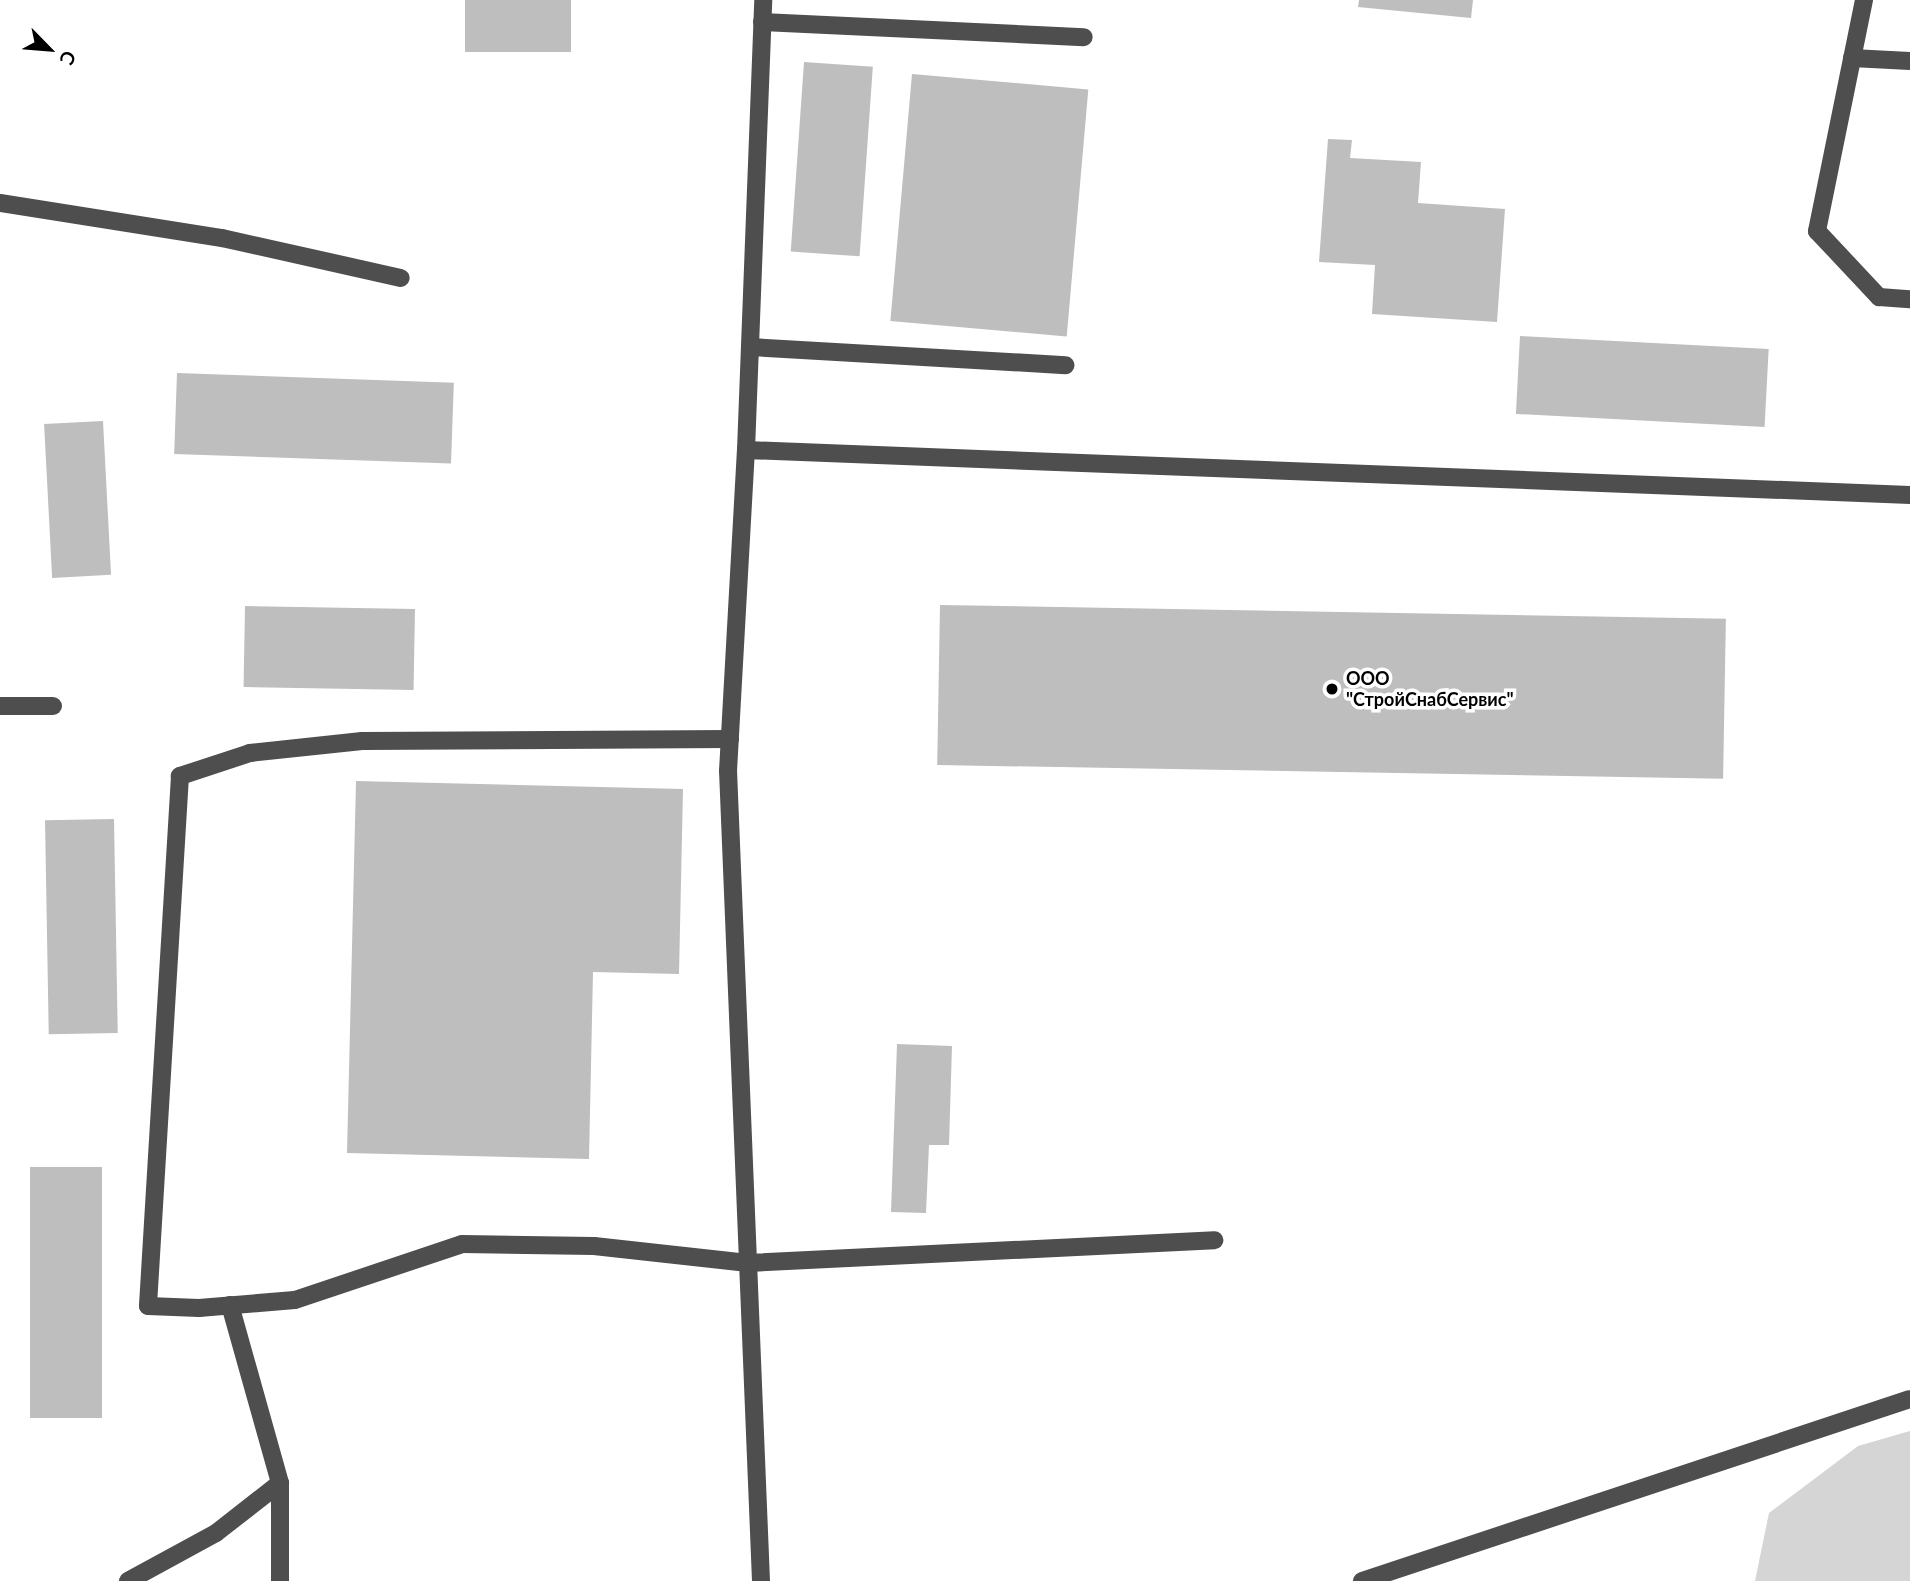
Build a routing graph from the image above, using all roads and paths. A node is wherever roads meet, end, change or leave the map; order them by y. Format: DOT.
graph roads {
  1 [pos="763,0"];
  2 [pos="1864,0"];
  3 [pos="762,22"];
  4 [pos="1084,37"];
  5 [pos="1852,58"];
  6 [pos="1910,61"];
  7 [pos="0,203"];
  8 [pos="401,278"];
  9 [pos="1910,299"];
  10 [pos="750,347"];
  11 [pos="1065,365"];
  12 [pos="746,450"];
  13 [pos="1910,495"];
  14 [pos="0,706"];
  15 [pos="53,706"];
  16 [pos="730,739"];
  17 [pos="1214,1240"];
  18 [pos="748,1263"];
  19 [pos="230,1306"];
  20 [pos="1910,1399"];
  21 [pos="280,1483"];
  22 [pos="128,1581"];
  23 [pos="280,1581"];
  24 [pos="761,1581"];
  25 [pos="1362,1581"];
  1 -- 3 [label="lane"];
  2 -- 5 [label="lane"];
  3 -- 4 [label="lane"];
  3 -- 10 [label="lane"];
  5 -- 6 [label="lane"];
  5 -- 9 [label="lane"];
  7 -- 8 [label="lane"];
  10 -- 11 [label="lane"];
  10 -- 12 [label="lane"];
  12 -- 13 [label="lane"];
  12 -- 16 [label="lane"];
  14 -- 15 [label="lane"];
  16 -- 18 [label="lane"];
  16 -- 19 [label="lane"];
  17 -- 18 [label="lane"];
  18 -- 19 [label="lane"];
  18 -- 24 [label="lane"];
  19 -- 21 [label="lane"];
  20 -- 25 [label="lane"];
  21 -- 22 [label="lane"];
  21 -- 23 [label="lane"];
}
